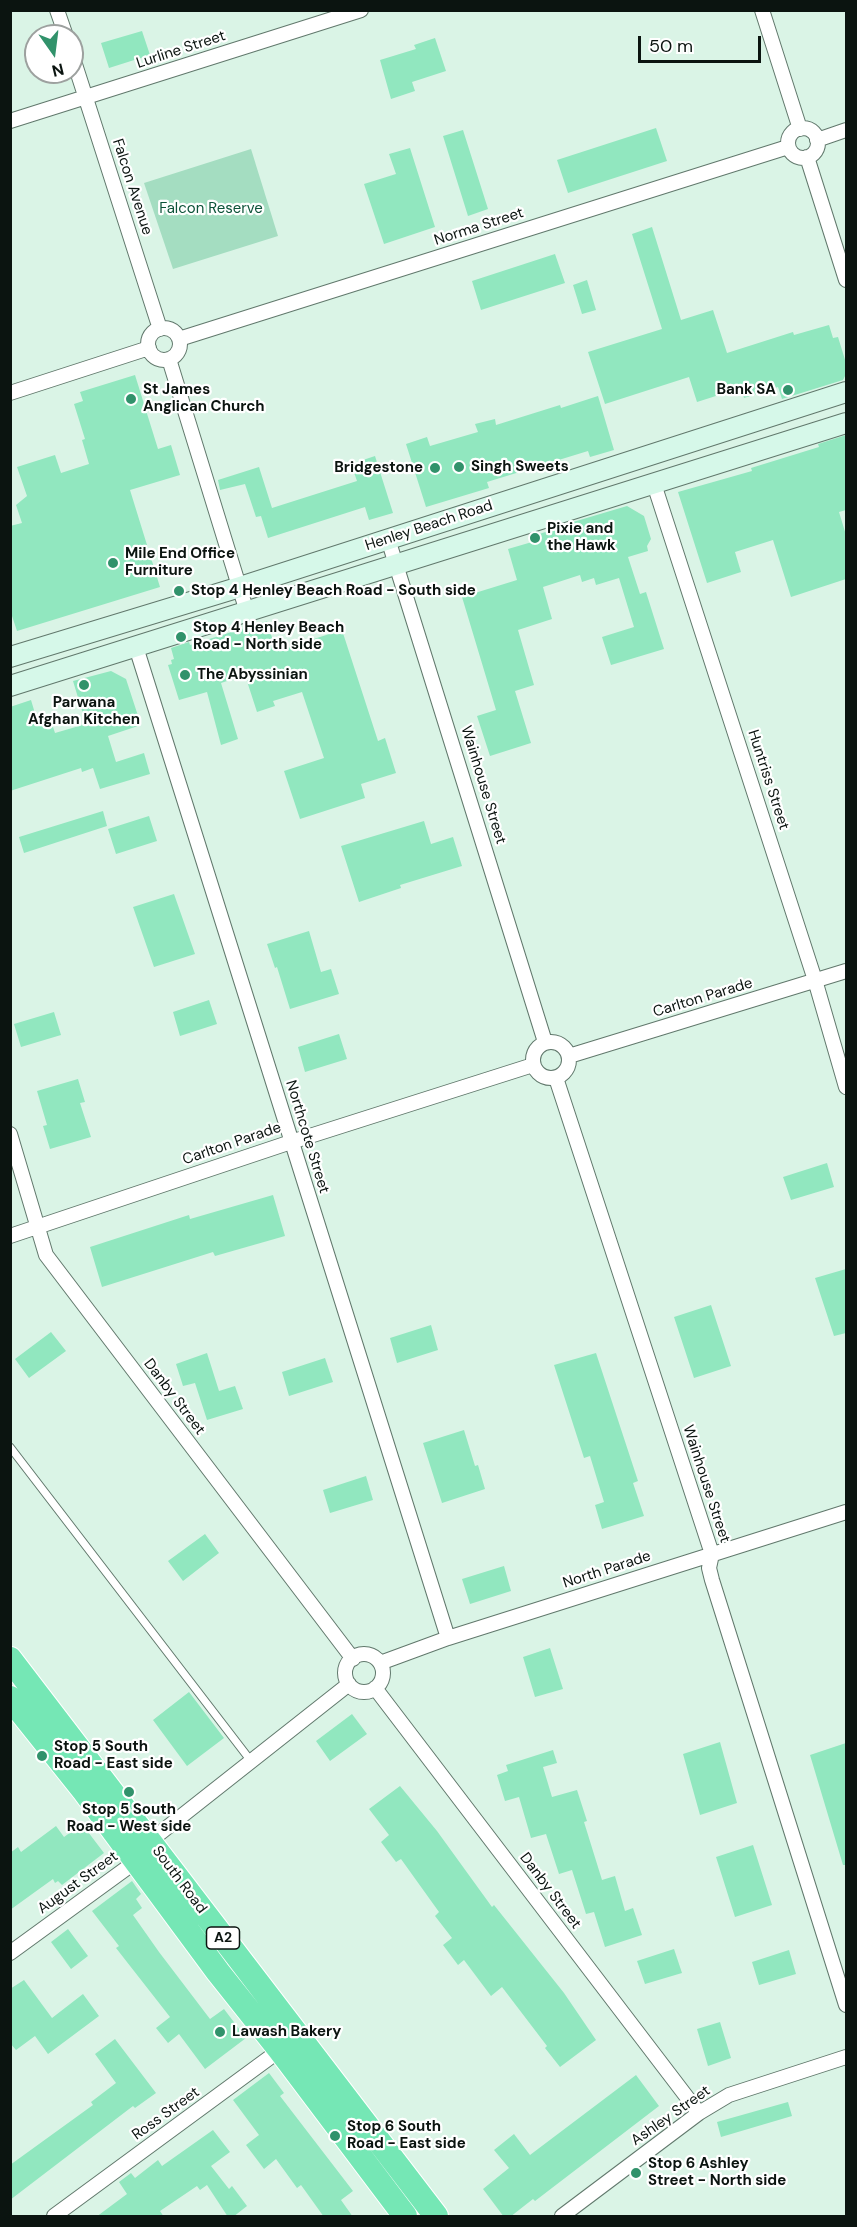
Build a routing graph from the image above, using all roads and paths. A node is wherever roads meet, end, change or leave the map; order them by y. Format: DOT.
graph roads {
  1 [pos="361,10"];
  2 [pos="762,10"];
  3 [pos="81,84"];
  4 [pos="86,98"];
  5 [pos="10,121"];
  6 [pos="800,129"];
  7 [pos="846,130"];
  8 [pos="817,140"];
  9 [pos="789,147"];
  10 [pos="807,157"];
  11 [pos="846,280"];
  12 [pos="159,329"];
  13 [pos="179,339"];
  14 [pos="149,348"];
  15 [pos="169,358"];
  16 [pos="846,392"];
  17 [pos="10,393"];
  18 [pos="846,423"];
  19 [pos="654,484"];
  20 [pos="388,539"];
  21 [pos="397,565"];
  22 [pos="240,586"];
  23 [pos="247,612"];
  24 [pos="136,646"];
  25 [pos="10,657"];
  26 [pos="10,686"];
  27 [pos="846,971"];
  28 [pos="815,980"];
  29 [pos="545,1042"];
  30 [pos="569,1056"];
  31 [pos="533,1065"];
  32 [pos="556,1078"];
  33 [pos="846,1087"];
  34 [pos="10,1134"];
  35 [pos="291,1142"];
  36 [pos="39,1227"];
  37 [pos="10,1236"];
  38 [pos="10,1448"];
  39 [pos="846,1512"];
  40 [pos="712,1554"];
  41 [pos="448,1638"];
  42 [pos="353,1659"];
  43 [pos="12,1663"];
  44 [pos="380,1663"];
  45 [pos="349,1684"];
  46 [pos="375,1688"];
  47 [pos="10,1698"];
  48 [pos="251,1761"];
  49 [pos="150,1841"];
  50 [pos="135,1862"];
  51 [pos="10,1953"];
  52 [pos="846,2005"];
  53 [pos="288,2043"];
  54 [pos="846,2057"];
  55 [pos="699,2114"];
  56 [pos="54,2217"];
  57 [pos="405,2217"];
  58 [pos="435,2217"];
  59 [pos="562,2217"];
  1 -- 4 [label="street, Lurline Street"];
  2 -- 6 [label="street"];
  3 -- 4 [label="street, Falcon Avenue"];
  4 -- 5 [label="street, Lurline Street"];
  4 -- 12 [label="street, Falcon Avenue"];
  6 -- 8 [label="street"];
  6 -- 9 [label="street"];
  7 -- 8 [label="street"];
  8 -- 10 [label="street"];
  9 -- 10 [label="street"];
  9 -- 13 [label="street, Norma Street"];
  10 -- 11 [label="street"];
  12 -- 13 [label="street"];
  12 -- 14 [label="street"];
  13 -- 15 [label="street"];
  14 -- 15 [label="street"];
  14 -- 17 [label="street"];
  15 -- 22 [label="street"];
  16 -- 20 [label="main road, Henley Beach Road"];
  18 -- 19 [label="main road, Henley Beach Road"];
  19 -- 21 [label="main road, Henley Beach Road"];
  19 -- 28 [label="street, Huntriss Street"];
  20 -- 21 [label="street, Wainhouse Street"];
  20 -- 22 [label="main road, Henley Beach Road"];
  21 -- 23 [label="main road, Henley Beach Road"];
  21 -- 29 [label="street, Wainhouse Street"];
  22 -- 23 [label="street"];
  22 -- 25 [label="main road, Henley Beach Road"];
  23 -- 24 [label="main road, Henley Beach Road"];
  24 -- 26 [label="main road, Henley Beach Road"];
  24 -- 35 [label="street, Northcote Street"];
  27 -- 28 [label="street, Carlton Parade"];
  28 -- 30 [label="street, Carlton Parade"];
  28 -- 33 [label="street, Huntriss Street"];
  29 -- 30 [label="street"];
  29 -- 31 [label="street"];
  30 -- 32 [label="street"];
  31 -- 32 [label="street"];
  31 -- 35 [label="street, Carlton Parade"];
  32 -- 40 [label="street, Wainhouse Street"];
  34 -- 36 [label="street, Danby Street"];
  35 -- 36 [label="street, Carlton Parade"];
  35 -- 41 [label="street, Northcote Street"];
  36 -- 37 [label="street, Carlton Parade"];
  36 -- 42 [label="street, Danby Street"];
  38 -- 48 [label="lane"];
  39 -- 40 [label="street, North Parade"];
  40 -- 41 [label="street, North Parade"];
  40 -- 52 [label="street, Wainhouse Street"];
  41 -- 44 [label="street, North Parade"];
  42 -- 44 [label="street"];
  42 -- 45 [label="street"];
  43 -- 49 [label="highway, South Road / A2"];
  44 -- 46 [label="street"];
  45 -- 46 [label="street"];
  45 -- 48 [label="street"];
  46 -- 55 [label="street, Danby Street"];
  47 -- 50 [label="highway, South Road / A2"];
  48 -- 49 [label="street"];
  49 -- 50 [label="street, August Street"];
  49 -- 53 [label="highway, South Road / A2"];
  50 -- 51 [label="street, August Street"];
  50 -- 53 [label="highway, South Road / A2"];
  53 -- 56 [label="street, Ross Street"];
  53 -- 57 [label="highway, South Road / A2"];
  53 -- 58 [label="highway, South Road / A2"];
  54 -- 55 [label="street, Ashley Street"];
  55 -- 59 [label="street, Ashley Street"];
}
